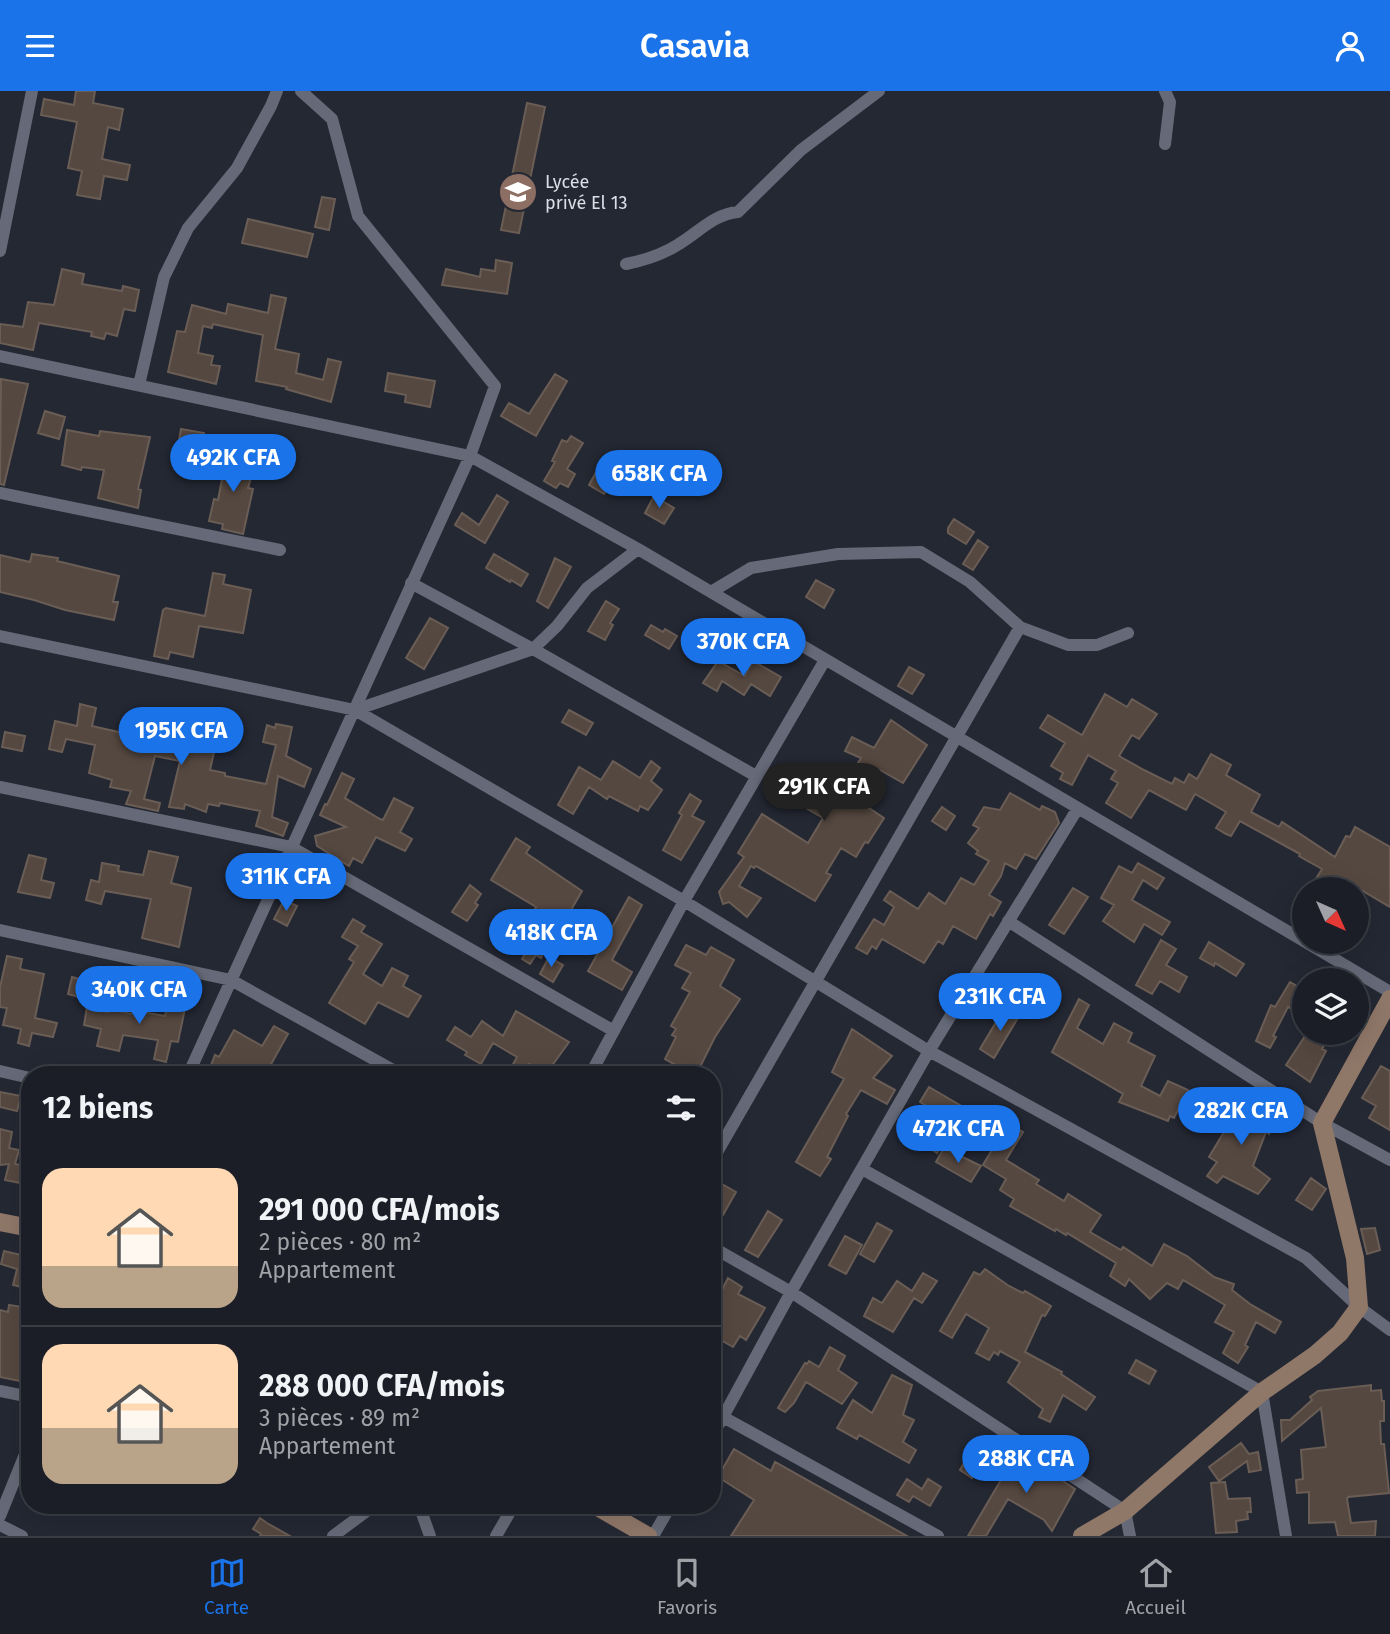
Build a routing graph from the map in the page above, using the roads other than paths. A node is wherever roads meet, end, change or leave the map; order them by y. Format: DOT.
graph roads {
  1 [pos="32,91"];
  2 [pos="277,91"];
  3 [pos="301,91"];
  4 [pos="880,91"];
  5 [pos="1165,91"];
  6 [pos="1165,144"];
  7 [pos="0,251"];
  8 [pos="626,264"];
  9 [pos="0,356"];
  10 [pos="139,385"];
  11 [pos="470,456"];
  12 [pos="0,493"];
  13 [pos="638,549"];
  14 [pos="280,550"];
  15 [pos="411,583"];
  16 [pos="711,592"];
  17 [pos="1020,627"];
  18 [pos="1128,633"];
  19 [pos="0,636"];
  20 [pos="533,649"];
  21 [pos="825,660"];
  22 [pos="355,710"];
  23 [pos="956,737"];
  24 [pos="755,776"];
  25 [pos="0,787"];
  26 [pos="1078,808"];
  27 [pos="291,847"];
  28 [pos="684,901"];
  29 [pos="1008,921"];
  30 [pos="0,930"];
  31 [pos="1292,934"];
  32 [pos="1326,954"];
  33 [pos="231,979"];
  34 [pos="817,981"];
  35 [pos="1390,992"];
  36 [pos="1390,999"];
  37 [pos="614,1031"];
  38 [pos="929,1051"];
  39 [pos="192,1066"];
  40 [pos="386,1066"];
  41 [pos="595,1066"];
  42 [pos="0,1072"];
  43 [pos="21,1076"];
  44 [pos="1322,1123"];
  45 [pos="721,1146"];
  46 [pos="1390,1160"];
  47 [pos="862,1169"];
  48 [pos="0,1222"];
  49 [pos="21,1226"];
  50 [pos="721,1252"];
  51 [pos="791,1292"];
  52 [pos="1359,1307"];
  53 [pos="1390,1330"];
  54 [pos="0,1391"];
  55 [pos="1262,1392"];
  56 [pos="21,1395"];
  57 [pos="723,1417"];
  58 [pos="721,1420"];
  59 [pos="21,1465"];
  60 [pos="1125,1511"];
  61 [pos="363,1514"];
  62 [pos="422,1514"];
  63 [pos="509,1514"];
  64 [pos="610,1514"];
  65 [pos="665,1514"];
  66 [pos="0,1516"];
  67 [pos="0,1525"];
  68 [pos="22,1536"];
  69 [pos="333,1536"];
  70 [pos="429,1536"];
  71 [pos="496,1536"];
  72 [pos="650,1536"];
  73 [pos="939,1536"];
  74 [pos="1082,1536"];
  75 [pos="1130,1536"];
  76 [pos="1286,1536"];
  1 -- 7 [label="street"];
  2 -- 10 [label="street"];
  3 -- 11 [label="street"];
  4 -- 8 [label="street"];
  5 -- 6 [label="street"];
  9 -- 10 [label="street"];
  10 -- 11 [label="street"];
  11 -- 13 [label="street"];
  11 -- 15 [label="street"];
  12 -- 14 [label="street"];
  13 -- 16 [label="street"];
  13 -- 20 [label="street"];
  15 -- 20 [label="street"];
  15 -- 22 [label="street"];
  16 -- 17 [label="street"];
  16 -- 21 [label="street"];
  17 -- 18 [label="street"];
  17 -- 23 [label="street"];
  19 -- 22 [label="street"];
  20 -- 22 [label="street"];
  20 -- 24 [label="street"];
  21 -- 23 [label="street"];
  21 -- 24 [label="street"];
  22 -- 27 [label="street"];
  22 -- 28 [label="street"];
  23 -- 26 [label="street"];
  23 -- 34 [label="street"];
  24 -- 28 [label="street"];
  25 -- 27 [label="street"];
  26 -- 29 [label="street"];
  26 -- 31 [label="street"];
  27 -- 33 [label="street"];
  27 -- 37 [label="street"];
  28 -- 34 [label="street"];
  28 -- 37 [label="street"];
  29 -- 38 [label="street"];
  29 -- 44 [label="street"];
  30 -- 33 [label="street"];
  32 -- 35 [label="street"];
  33 -- 39 [label="street"];
  33 -- 40 [label="street"];
  34 -- 38 [label="street"];
  34 -- 45 [label="street"];
  36 -- 44 [label="street"];
  37 -- 41 [label="street"];
  38 -- 47 [label="street"];
  38 -- 52 [label="street"];
  42 -- 43 [label="street"];
  44 -- 46 [label="street"];
  44 -- 52 [label="street"];
  47 -- 51 [label="street"];
  47 -- 55 [label="street"];
  48 -- 49 [label="street"];
  50 -- 51 [label="street"];
  51 -- 57 [label="street"];
  51 -- 60 [label="street"];
  52 -- 53 [label="street"];
  52 -- 55 [label="street"];
  54 -- 56 [label="street"];
  55 -- 60 [label="street"];
  55 -- 76 [label="street"];
  57 -- 58 [label="street"];
  57 -- 73 [label="street"];
  59 -- 66 [label="street"];
  60 -- 74 [label="street"];
  60 -- 75 [label="street"];
  61 -- 69 [label="street"];
  62 -- 70 [label="street"];
  63 -- 71 [label="street"];
  64 -- 72 [label="street"];
  65 -- 72 [label="street"];
  67 -- 68 [label="street"];
}
